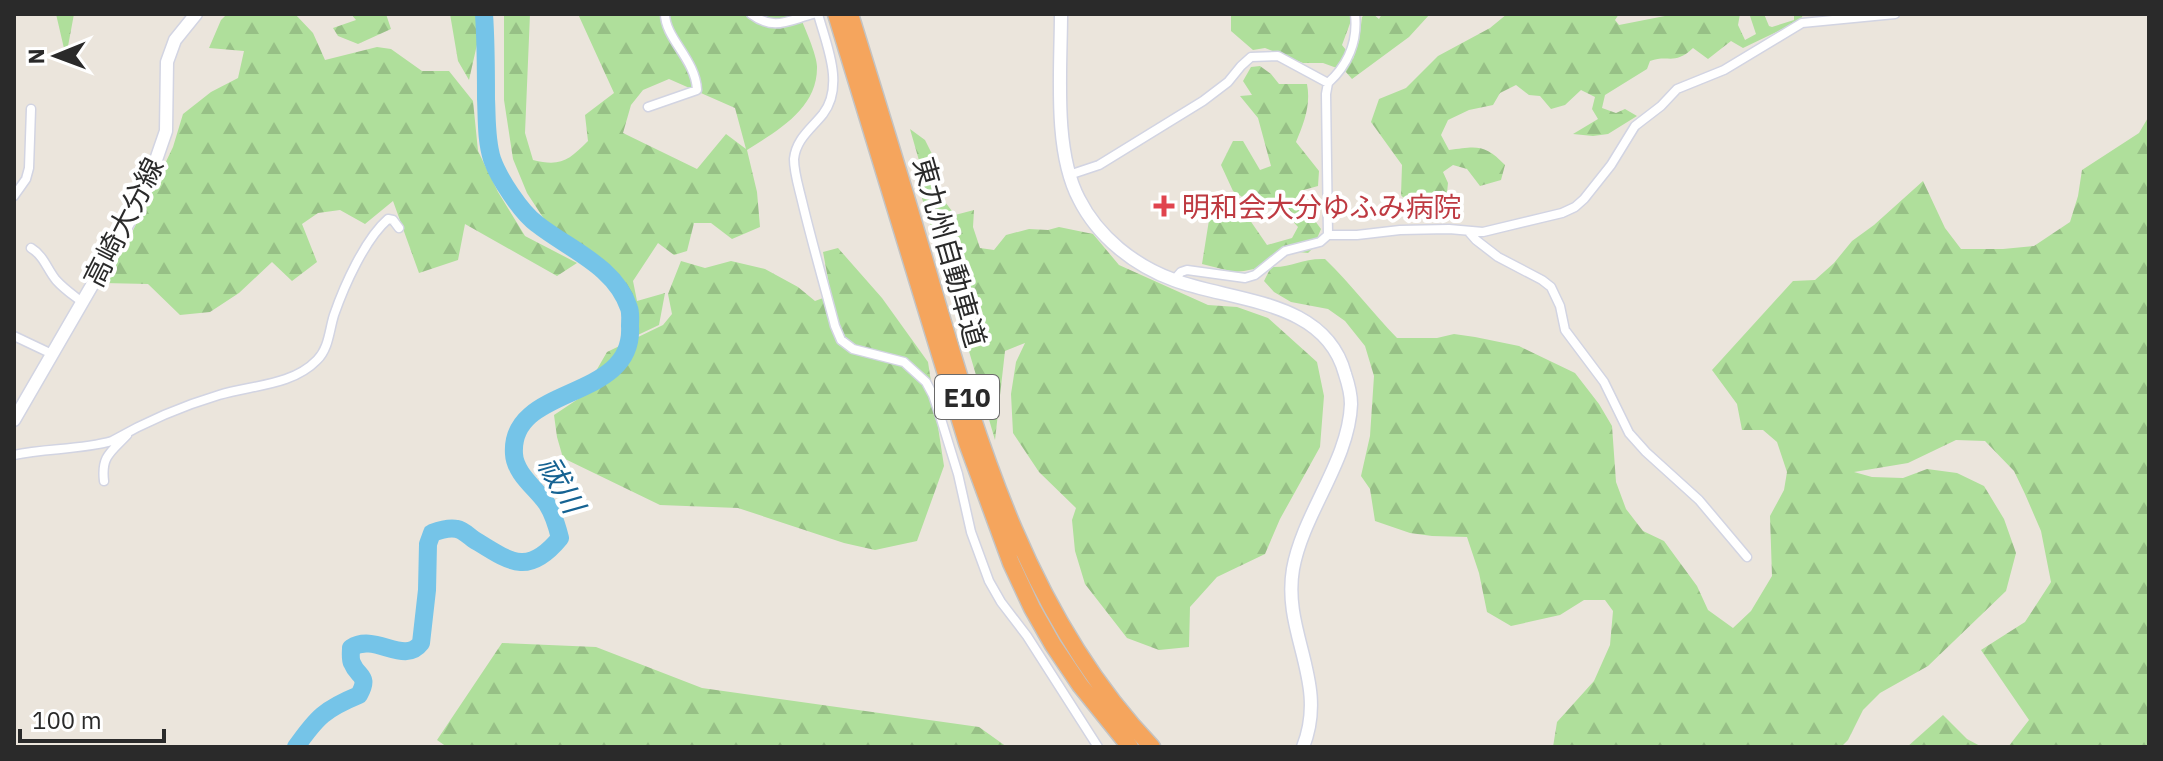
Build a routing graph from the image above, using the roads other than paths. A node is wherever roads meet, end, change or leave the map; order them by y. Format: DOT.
graph roads {
  1 [pos="196,14"];
  2 [pos="665,14"];
  3 [pos="751,14"];
  4 [pos="815,14"];
  5 [pos="836,14"];
  6 [pos="850,14"];
  7 [pos="1061,14"];
  8 [pos="1355,14"];
  9 [pos="1895,14"];
  10 [pos="1328,83"];
  11 [pos="648,107"];
  12 [pos="31,109"];
  13 [pos="1069,175"];
  14 [pos="14,196"];
  15 [pos="399,228"];
  16 [pos="1469,232"];
  17 [pos="1328,235"];
  18 [pos="31,248"];
  19 [pos="1174,280"];
  20 [pos="82,302"];
  21 [pos="14,336"];
  22 [pos="52,354"];
  23 [pos="14,420"];
  24 [pos="132,431"];
  25 [pos="14,455"];
  26 [pos="104,481"];
  27 [pos="1747,557"];
  28 [pos="1098,747"];
  29 [pos="1130,747"];
  30 [pos="1152,747"];
  31 [pos="1303,747"];
  1 -- 20 [label="street, 高崎大分線"];
  2 -- 11 [label="street"];
  3 -- 4 [label="street"];
  4 -- 28 [label="street"];
  5 -- 29 [label="highway, 東九州自動車道 / E10"];
  6 -- 30 [label="highway, 東九州自動車道 / E10"];
  7 -- 13 [label="street"];
  8 -- 10 [label="street"];
  9 -- 16 [label="street"];
  10 -- 13 [label="street"];
  10 -- 17 [label="street"];
  12 -- 14 [label="street"];
  13 -- 19 [label="street"];
  15 -- 24 [label="street"];
  16 -- 17 [label="street"];
  16 -- 27 [label="street"];
  17 -- 19 [label="street"];
  18 -- 20 [label="street"];
  19 -- 31 [label="street"];
  20 -- 22 [label="street, 高崎大分線"];
  21 -- 22 [label="street"];
  22 -- 23 [label="street, 高崎大分線"];
  24 -- 25 [label="street"];
  24 -- 26 [label="street"];
}
